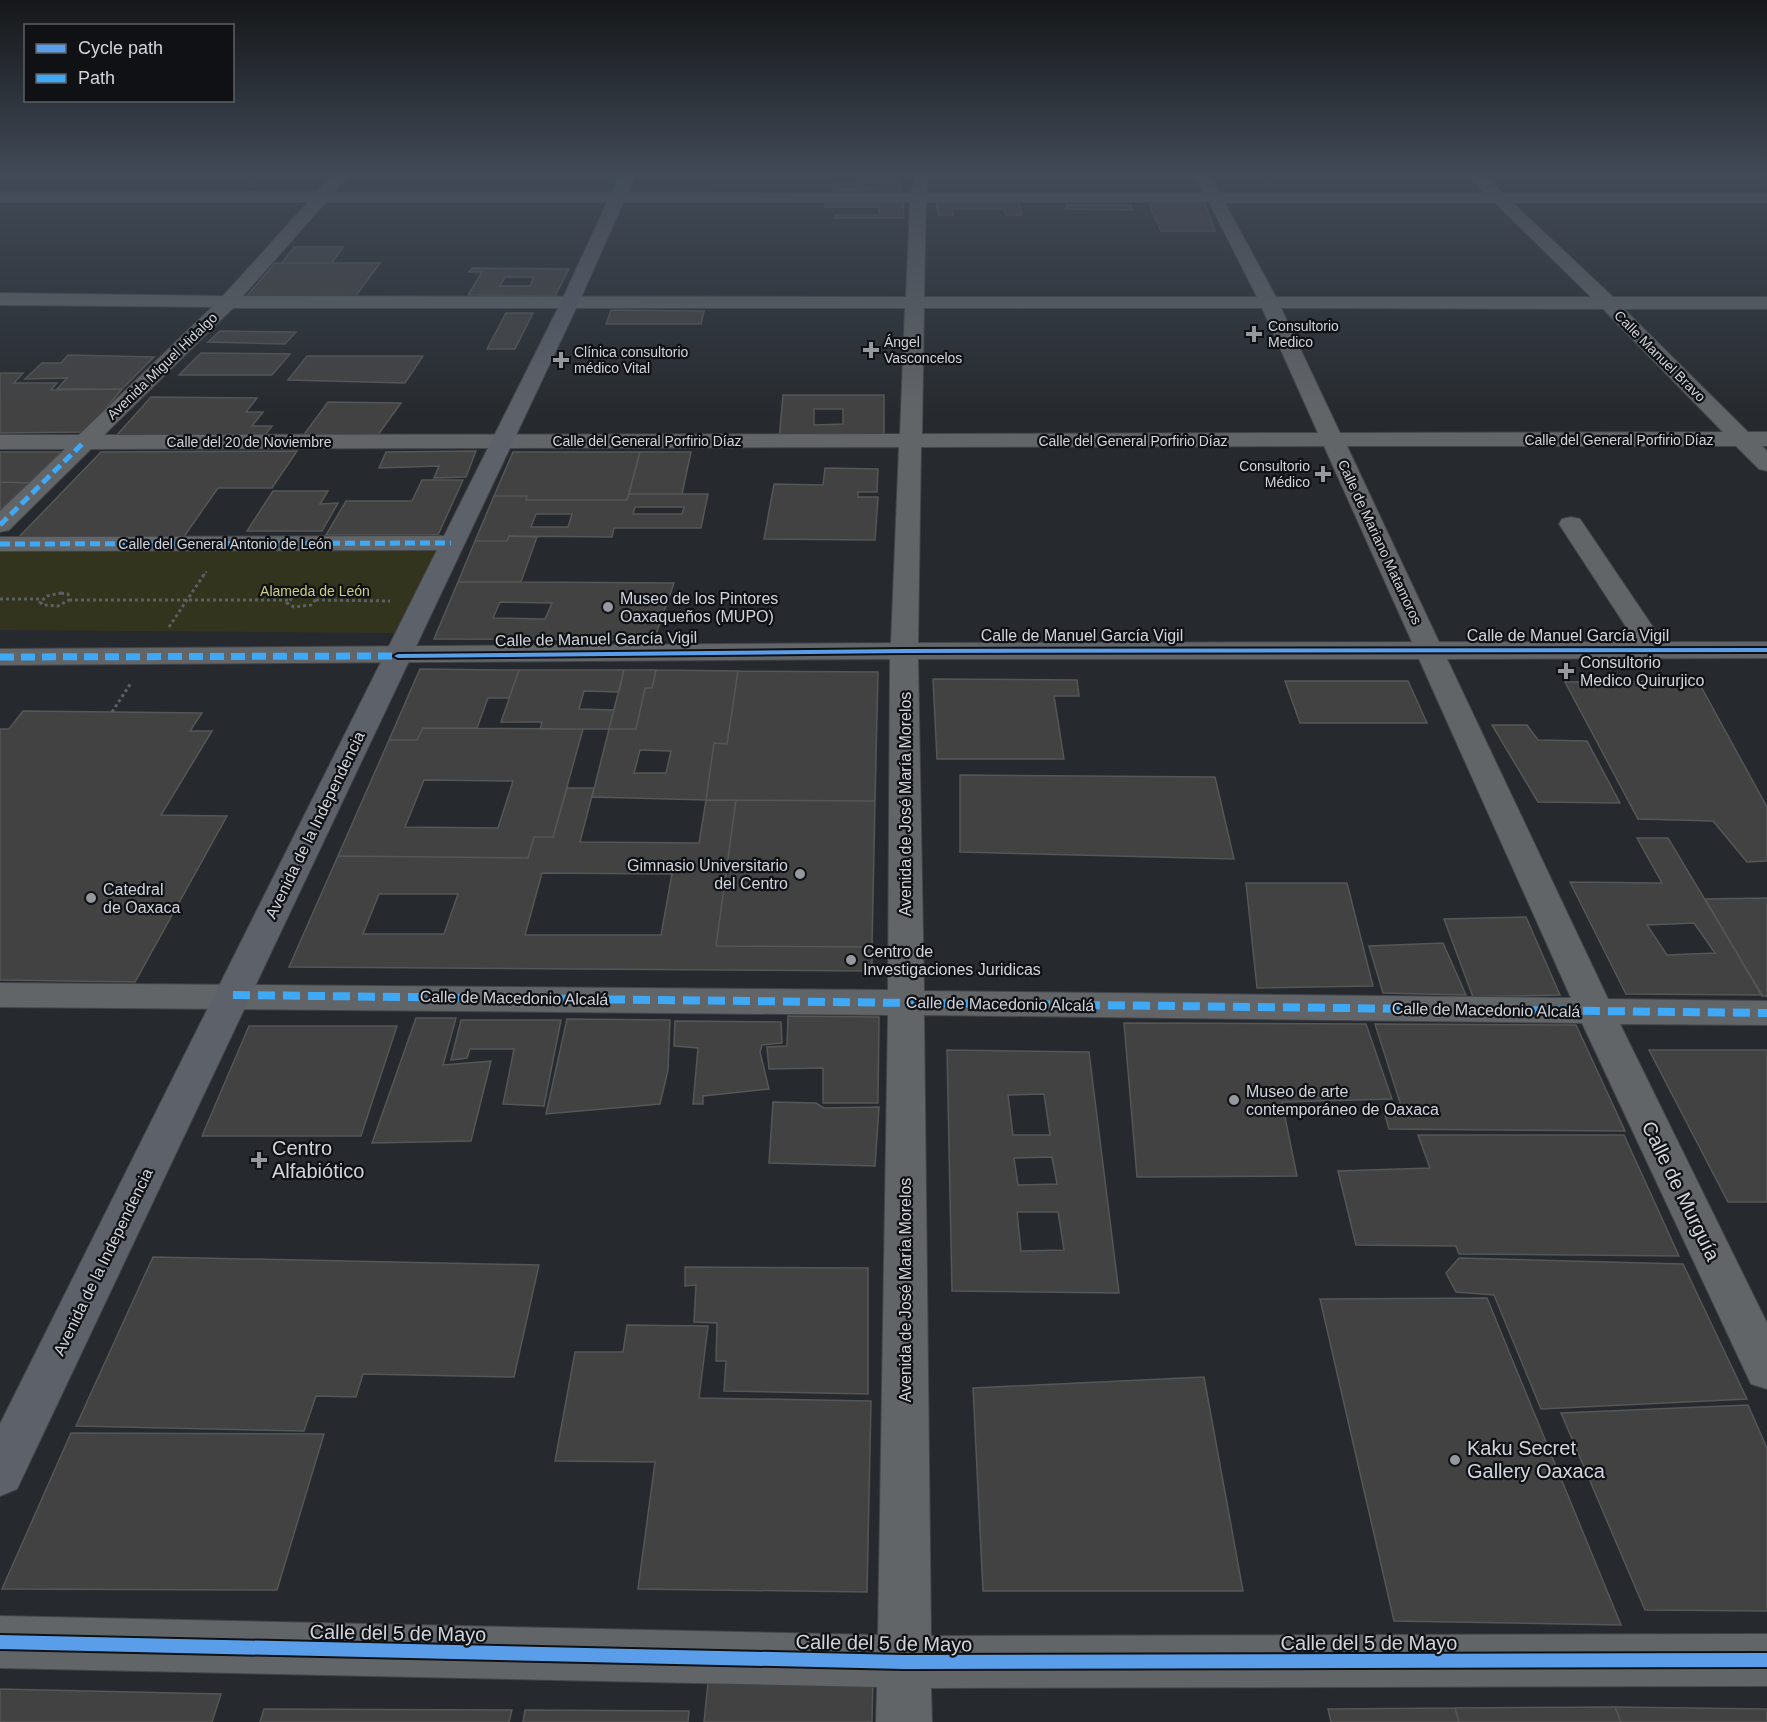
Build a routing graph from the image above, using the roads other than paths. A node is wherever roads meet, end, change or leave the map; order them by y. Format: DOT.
graph roads {
  1 [pos="271,254"];
  2 [pos="592,254"];
  3 [pos="916,254"];
  4 [pos="1244,254"];
  5 [pos="1558,254"];
  6 [pos="0,299"];
  7 [pos="571,300"];
  8 [pos="228,302"];
  9 [pos="915,302"];
  10 [pos="1269,302"];
  11 [pos="1608,303"];
  12 [pos="1767,303"];
  13 [pos="1743,439"];
  14 [pos="1767,439"];
  15 [pos="500,440"];
  16 [pos="913,441"];
  17 [pos="1332,441"];
  18 [pos="0,442"];
  19 [pos="83,443"];
  20 [pos="1767,464"];
  21 [pos="1571,524"];
  22 [pos="0,525"];
  23 [pos="451,543"];
  24 [pos="0,544"];
  25 [pos="1431,650"];
  26 [pos="1654,650"];
  27 [pos="1767,650"];
  28 [pos="904,651"];
  29 [pos="398,656"];
  30 [pos="0,657"];
  31 [pos="0,995"];
  32 [pos="233,995"];
  33 [pos="906,1003"];
  34 [pos="1596,1011"];
  35 [pos="1767,1013"];
  36 [pos="1767,1370"];
  37 [pos="0,1474"];
  38 [pos="0,1642"];
  39 [pos="1767,1660"];
  40 [pos="904,1662"];
  41 [pos="904,1722"];
  1 -- 8 [label="street, Avenida Miguel Hidalgo"];
  2 -- 7 [label="main road, Avenida de la Independencia"];
  3 -- 9 [label="street, Avenida de José María Morelos"];
  4 -- 10 [label="street, Calle de Mariano Matamoros"];
  5 -- 11 [label="street, Calle Manuel Bravo"];
  6 -- 8 [label="street"];
  7 -- 8 [label="street"];
  7 -- 9 [label="street"];
  7 -- 15 [label="main road, Avenida de la Independencia"];
  8 -- 19 [label="street, Avenida Miguel Hidalgo"];
  9 -- 10 [label="street"];
  9 -- 16 [label="street, Avenida de José María Morelos"];
  10 -- 11 [label="street"];
  10 -- 17 [label="street, Calle de Mariano Matamoros"];
  11 -- 12 [label="street"];
  11 -- 13 [label="street, Calle Manuel Bravo"];
  13 -- 14 [label="street, Calle del General Porfirio Díaz"];
  13 -- 17 [label="street, Calle del General Porfirio Díaz"];
  13 -- 20 [label="street, Calle Manuel Bravo"];
  15 -- 16 [label="street, Calle del General Porfirio Díaz"];
  15 -- 19 [label="street, Calle del 20 de Noviembre"];
  15 -- 23 [label="main road, Avenida de la Independencia"];
  16 -- 17 [label="street, Calle del General Porfirio Díaz"];
  16 -- 28 [label="street, Avenida de José María Morelos"];
  17 -- 25 [label="street, Calle de Mariano Matamoros"];
  18 -- 19 [label="street, Calle del 20 de Noviembre"];
  19 -- 22 [label="street, Avenida Miguel Hidalgo"];
  21 -- 26 [label="street"];
  23 -- 24 [label="street, Calle del General Antonio de León"];
  23 -- 29 [label="main road, Avenida de la Independencia"];
  25 -- 26 [label="street, Calle de Manuel García Vigil"];
  25 -- 28 [label="street, Calle de Manuel García Vigil"];
  25 -- 34 [label="street, Calle de Mariano Matamoros"];
  26 -- 27 [label="street, Calle de Manuel García Vigil"];
  28 -- 29 [label="street, Calle de Manuel García Vigil"];
  28 -- 33 [label="street, Avenida de José María Morelos"];
  29 -- 30 [label="street, Calle de Manuel García Vigil"];
  29 -- 32 [label="main road, Avenida de la Independencia"];
  31 -- 32 [label="street, Calle de Macedonio Alcalá"];
  32 -- 33 [label="street, Calle de Macedonio Alcalá"];
  32 -- 37 [label="main road, Avenida de la Independencia"];
  33 -- 34 [label="street, Calle de Macedonio Alcalá"];
  33 -- 40 [label="street, Avenida de José María Morelos"];
  34 -- 35 [label="street, Calle de Macedonio Alcalá"];
  34 -- 36 [label="street, Calle de Murguía"];
  38 -- 40 [label="street, Calle del 5 de Mayo"];
  39 -- 40 [label="street, Calle del 5 de Mayo"];
  40 -- 41 [label="street, Avenida de José María Morelos"];
}
